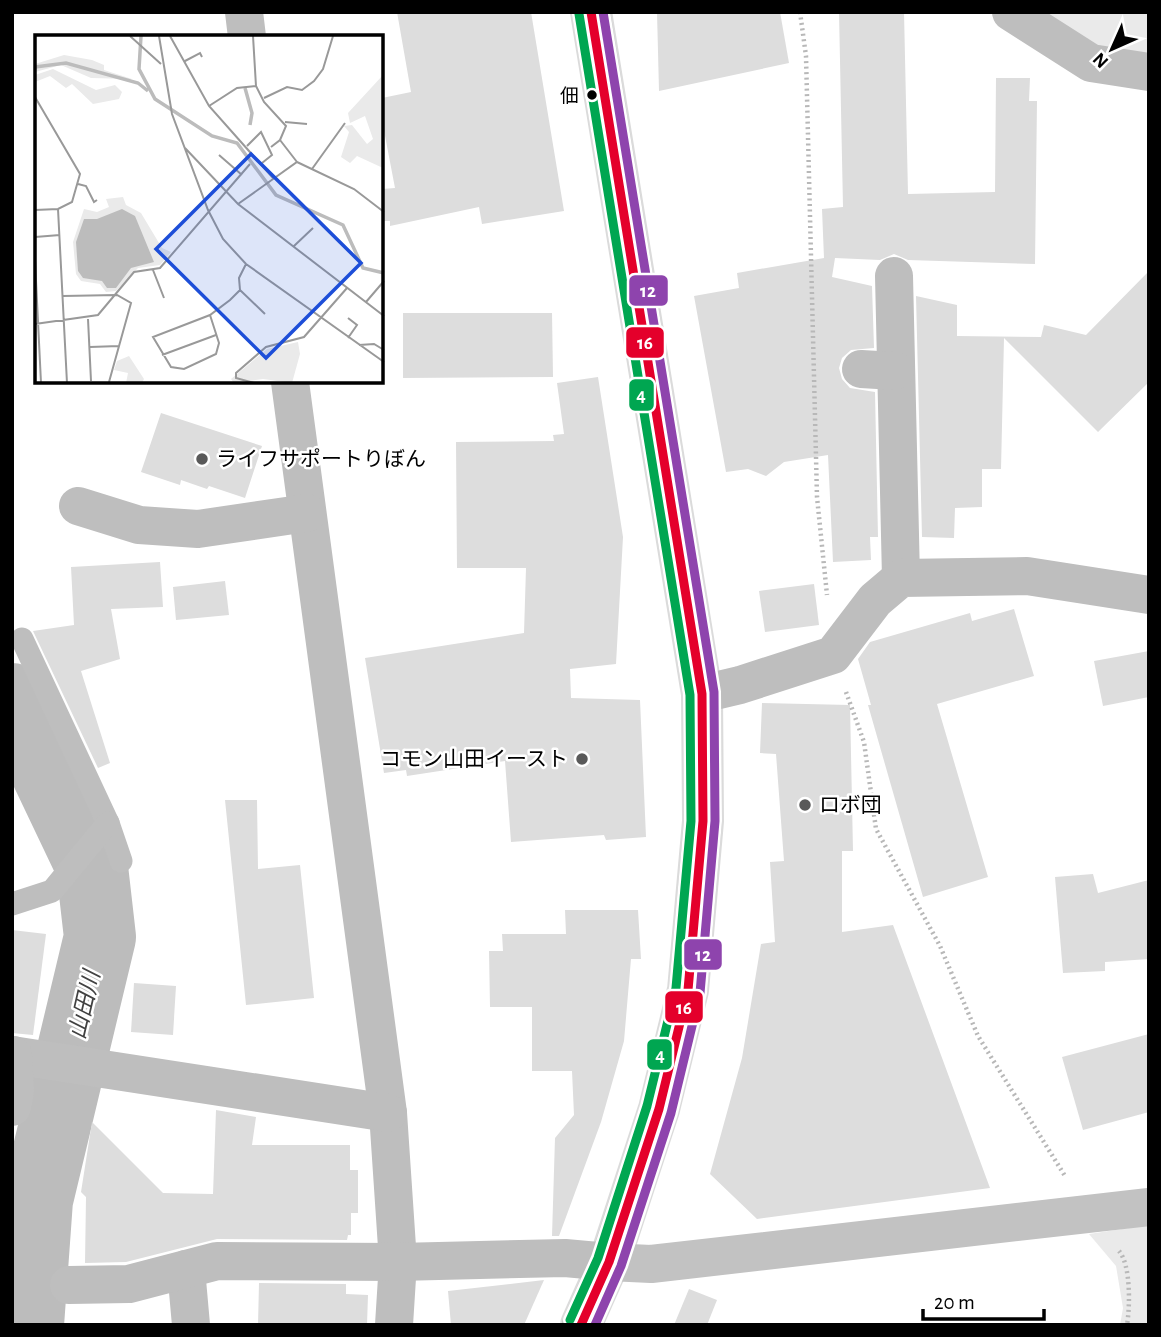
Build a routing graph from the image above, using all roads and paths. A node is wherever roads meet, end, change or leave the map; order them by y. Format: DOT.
graph roads {
  1 [pos="244,12"];
  2 [pos="591,12"];
  3 [pos="1011,12"];
  4 [pos="247,35"];
  5 [pos="1149,72"];
  6 [pos="894,276"];
  7 [pos="290,383"];
  8 [pos="78,506"];
  9 [pos="307,513"];
  10 [pos="901,579"];
  11 [pos="1149,595"];
  12 [pos="22,639"];
  13 [pos="702,694"];
  14 [pos="108,823"];
  15 [pos="121,860"];
  16 [pos="12,904"];
  17 [pos="12,1055"];
  18 [pos="12,1107"];
  19 [pos="388,1113"];
  20 [pos="1149,1207"];
  21 [pos="1086,1214"];
  22 [pos="398,1262"];
  23 [pos="609,1262"];
  24 [pos="186,1269"];
  25 [pos="69,1285"];
  26 [pos="191,1325"];
  27 [pos="394,1325"];
  28 [pos="580,1325"];
  29 [pos="1127,1325"];
  1 -- 4 [label="street"];
  2 -- 13 [label="main road"];
  3 -- 5 [label="street"];
  6 -- 10 [label="street"];
  7 -- 9 [label="street"];
  8 -- 9 [label="street"];
  9 -- 19 [label="street"];
  10 -- 11 [label="street"];
  10 -- 13 [label="street"];
  12 -- 14 [label="lane"];
  13 -- 23 [label="main road"];
  14 -- 15 [label="lane"];
  14 -- 16 [label="lane"];
  17 -- 18 [label="street"];
  17 -- 19 [label="street"];
  19 -- 22 [label="street"];
  20 -- 21 [label="street"];
  21 -- 23 [label="street"];
  21 -- 29 [label="path"];
  22 -- 23 [label="street"];
  22 -- 24 [label="street"];
  22 -- 27 [label="street"];
  23 -- 28 [label="main road"];
  24 -- 25 [label="street"];
  24 -- 26 [label="street"];
}
